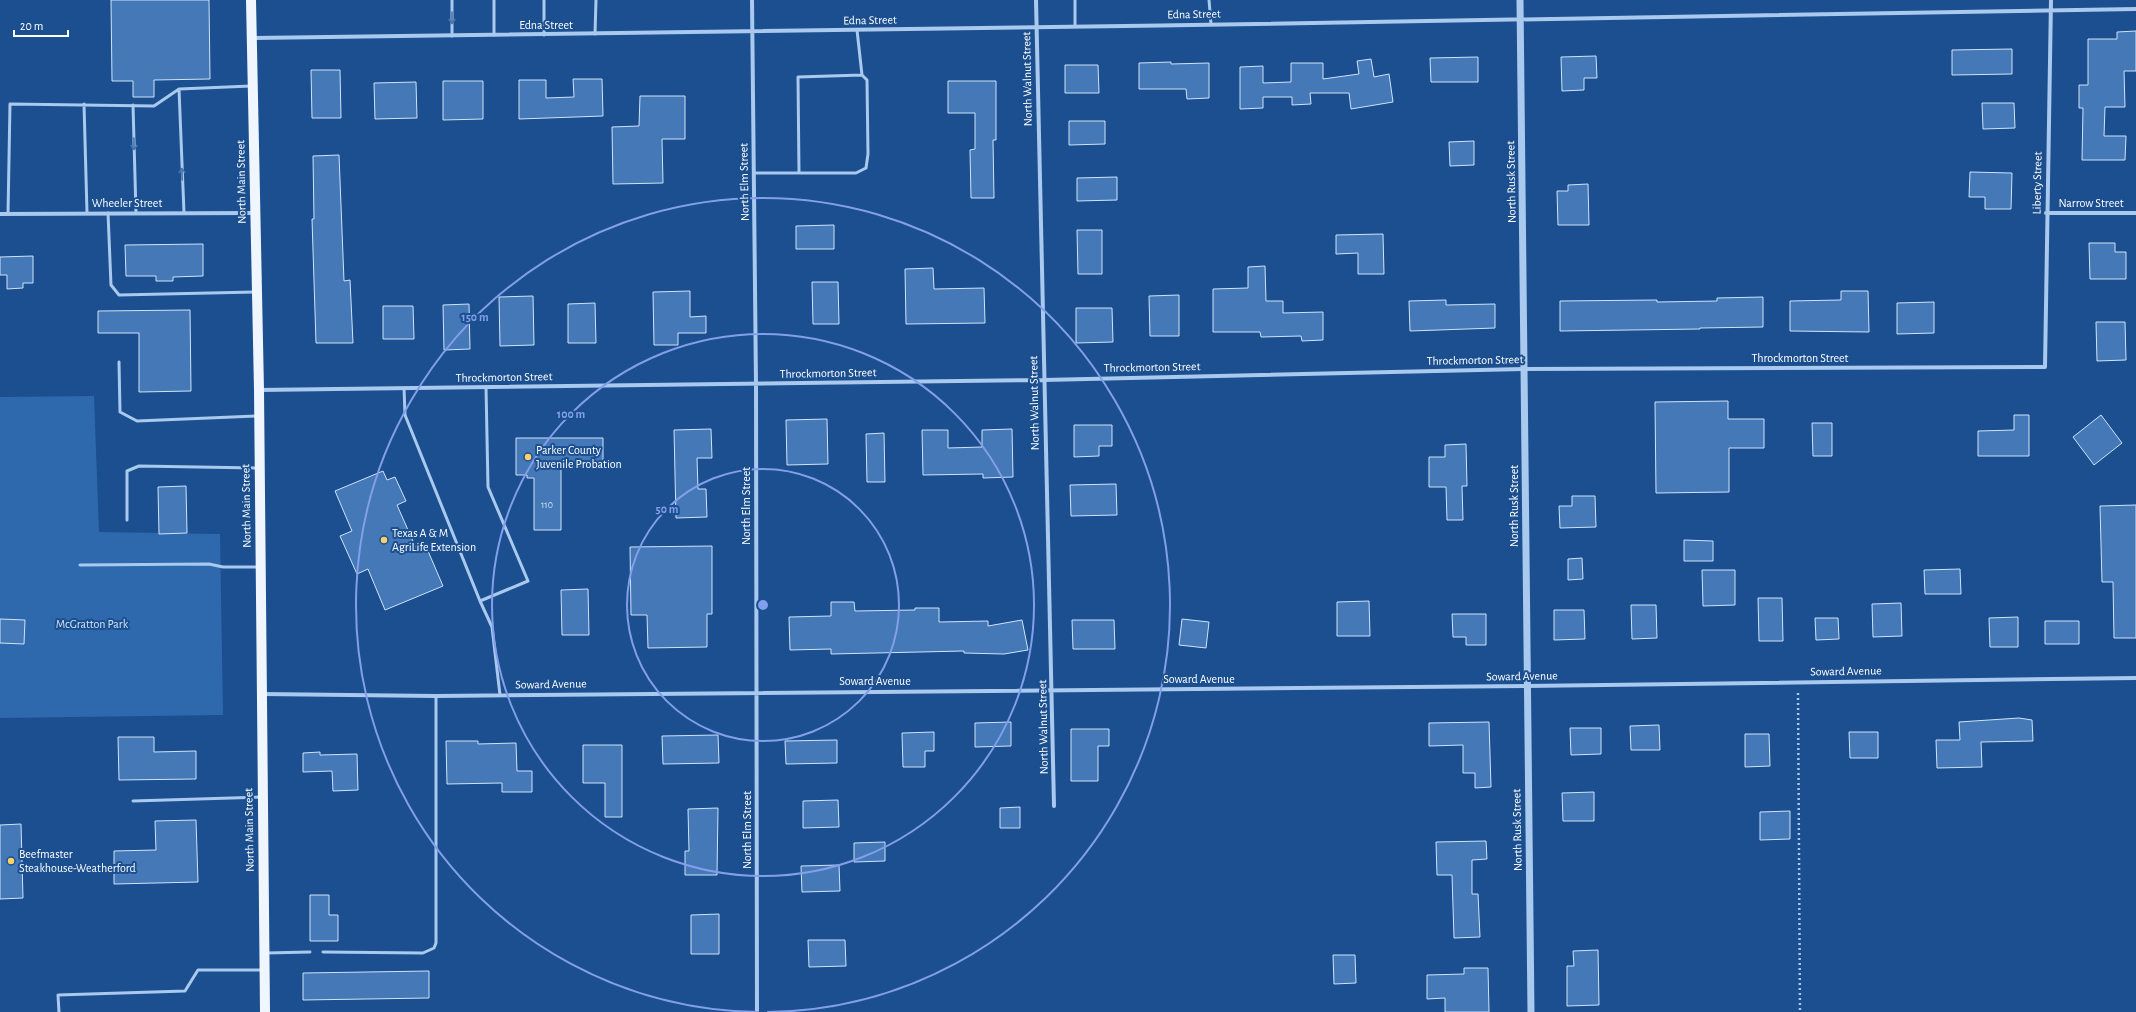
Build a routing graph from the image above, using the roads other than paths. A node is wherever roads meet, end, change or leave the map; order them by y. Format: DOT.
graph roads {
  1 [pos="251,0"];
  2 [pos="452,0"];
  3 [pos="494,0"];
  4 [pos="544,0"];
  5 [pos="596,0"];
  6 [pos="752,0"];
  7 [pos="1036,0"];
  8 [pos="1075,0"];
  9 [pos="1209,0"];
  10 [pos="1520,0"];
  11 [pos="2051,0"];
  12 [pos="2136,9"];
  13 [pos="2051,10"];
  14 [pos="1520,19"];
  15 [pos="1211,24"];
  16 [pos="1036,26"];
  17 [pos="1075,26"];
  18 [pos="857,30"];
  19 [pos="752,33"];
  20 [pos="595,34"];
  21 [pos="494,35"];
  22 [pos="544,35"];
  23 [pos="452,36"];
  24 [pos="252,38"];
  25 [pos="862,75"];
  26 [pos="253,86"];
  27 [pos="179,89"];
  28 [pos="84,104"];
  29 [pos="133,105"];
  30 [pos="754,173"];
  31 [pos="799,173"];
  32 [pos="2136,212"];
  33 [pos="87,213"];
  34 [pos="108,213"];
  35 [pos="136,213"];
  36 [pos="184,213"];
  37 [pos="254,213"];
  38 [pos="2046,213"];
  39 [pos="0,214"];
  40 [pos="8,214"];
  41 [pos="256,292"];
  42 [pos="119,362"];
  43 [pos="2045,367"];
  44 [pos="1524,369"];
  45 [pos="1044,380"];
  46 [pos="756,384"];
  47 [pos="486,387"];
  48 [pos="404,388"];
  49 [pos="259,390"];
  50 [pos="259,416"];
  51 [pos="258,468"];
  52 [pos="127,520"];
  53 [pos="80,565"];
  54 [pos="260,567"];
  55 [pos="480,601"];
  56 [pos="2136,678"];
  57 [pos="1526,686"];
  58 [pos="1052,690"];
  59 [pos="757,692"];
  60 [pos="261,694"];
  61 [pos="500,695"];
  62 [pos="436,696"];
  63 [pos="262,797"];
  64 [pos="133,801"];
  65 [pos="1054,806"];
  66 [pos="310,952"];
  67 [pos="323,952"];
  68 [pos="264,953"];
  69 [pos="264,970"];
  70 [pos="59,1012"];
  71 [pos="265,1012"];
  72 [pos="758,1012"];
  73 [pos="1531,1012"];
  1 -- 24 [label="main road, North Main Street"];
  2 -- 23 [label="lane, one-way"];
  3 -- 21 [label="lane"];
  4 -- 22 [label="lane"];
  5 -- 20 [label="lane"];
  6 -- 19 [label="street, North Elm Street"];
  7 -- 16 [label="street, North Walnut Street"];
  8 -- 17 [label="lane"];
  9 -- 15 [label="lane"];
  10 -- 14 [label="street, North Rusk Street"];
  11 -- 13 [label="street, Liberty Street"];
  12 -- 13 [label="street, Edna Street"];
  13 -- 14 [label="street, Edna Street"];
  13 -- 38 [label="street, Liberty Street"];
  14 -- 15 [label="street, Edna Street"];
  14 -- 44 [label="street, North Rusk Street"];
  15 -- 17 [label="street, Edna Street"];
  16 -- 17 [label="street, Edna Street"];
  16 -- 18 [label="street, Edna Street"];
  16 -- 45 [label="street, North Walnut Street"];
  18 -- 19 [label="street, Edna Street"];
  18 -- 25 [label="lane"];
  19 -- 20 [label="street, Edna Street"];
  19 -- 30 [label="street, North Elm Street"];
  20 -- 22 [label="street, Edna Street"];
  21 -- 22 [label="street, Edna Street"];
  21 -- 23 [label="street, Edna Street"];
  23 -- 24 [label="street, Edna Street"];
  24 -- 26 [label="main road, North Main Street"];
  25 -- 31 [label="lane"];
  25 -- 31 [label="lane"];
  26 -- 27 [label="lane"];
  26 -- 37 [label="main road, North Main Street"];
  27 -- 29 [label="lane"];
  36 -- 27 [label="lane, one-way"];
  28 -- 29 [label="lane"];
  28 -- 33 [label="lane"];
  28 -- 40 [label="lane"];
  29 -- 35 [label="lane, one-way"];
  30 -- 31 [label="lane"];
  30 -- 46 [label="street, North Elm Street"];
  32 -- 38 [label="street, Narrow Street"];
  33 -- 34 [label="street, Wheeler Street"];
  33 -- 40 [label="street, Wheeler Street"];
  34 -- 35 [label="street, Wheeler Street"];
  34 -- 41 [label="lane"];
  35 -- 36 [label="street, Wheeler Street"];
  36 -- 37 [label="street, Wheeler Street"];
  37 -- 41 [label="main road, North Main Street"];
  38 -- 43 [label="street, Liberty Street"];
  39 -- 40 [label="street, Wheeler Street"];
  41 -- 49 [label="main road, North Main Street"];
  42 -- 50 [label="lane"];
  43 -- 44 [label="street, Throckmorton Street"];
  44 -- 45 [label="street, Throckmorton Street"];
  44 -- 57 [label="street, North Rusk Street"];
  45 -- 46 [label="street, Throckmorton Street"];
  45 -- 58 [label="street, North Walnut Street"];
  46 -- 47 [label="street, Throckmorton Street"];
  46 -- 59 [label="street, North Elm Street"];
  47 -- 48 [label="street, Throckmorton Street"];
  47 -- 55 [label="lane"];
  48 -- 49 [label="street, Throckmorton Street"];
  48 -- 55 [label="lane"];
  49 -- 50 [label="main road, North Main Street"];
  50 -- 51 [label="main road, North Main Street"];
  51 -- 52 [label="lane"];
  51 -- 54 [label="main road, North Main Street"];
  53 -- 54 [label="lane"];
  54 -- 60 [label="main road, North Main Street"];
  55 -- 61 [label="lane"];
  56 -- 57 [label="street, Soward Avenue"];
  57 -- 58 [label="street, Soward Avenue"];
  57 -- 73 [label="street, North Rusk Street"];
  58 -- 59 [label="street, Soward Avenue"];
  58 -- 65 [label="street, North Walnut Street"];
  59 -- 61 [label="street, Soward Avenue"];
  59 -- 72 [label="street, North Elm Street"];
  60 -- 62 [label="street, Soward Avenue"];
  60 -- 63 [label="main road, North Main Street"];
  61 -- 62 [label="street, Soward Avenue"];
  62 -- 67 [label="lane"];
  63 -- 64 [label="lane"];
  63 -- 68 [label="main road, North Main Street"];
  66 -- 68 [label="lane"];
  68 -- 69 [label="main road, North Main Street"];
  69 -- 70 [label="lane"];
  69 -- 71 [label="main road, North Main Street"];
}
